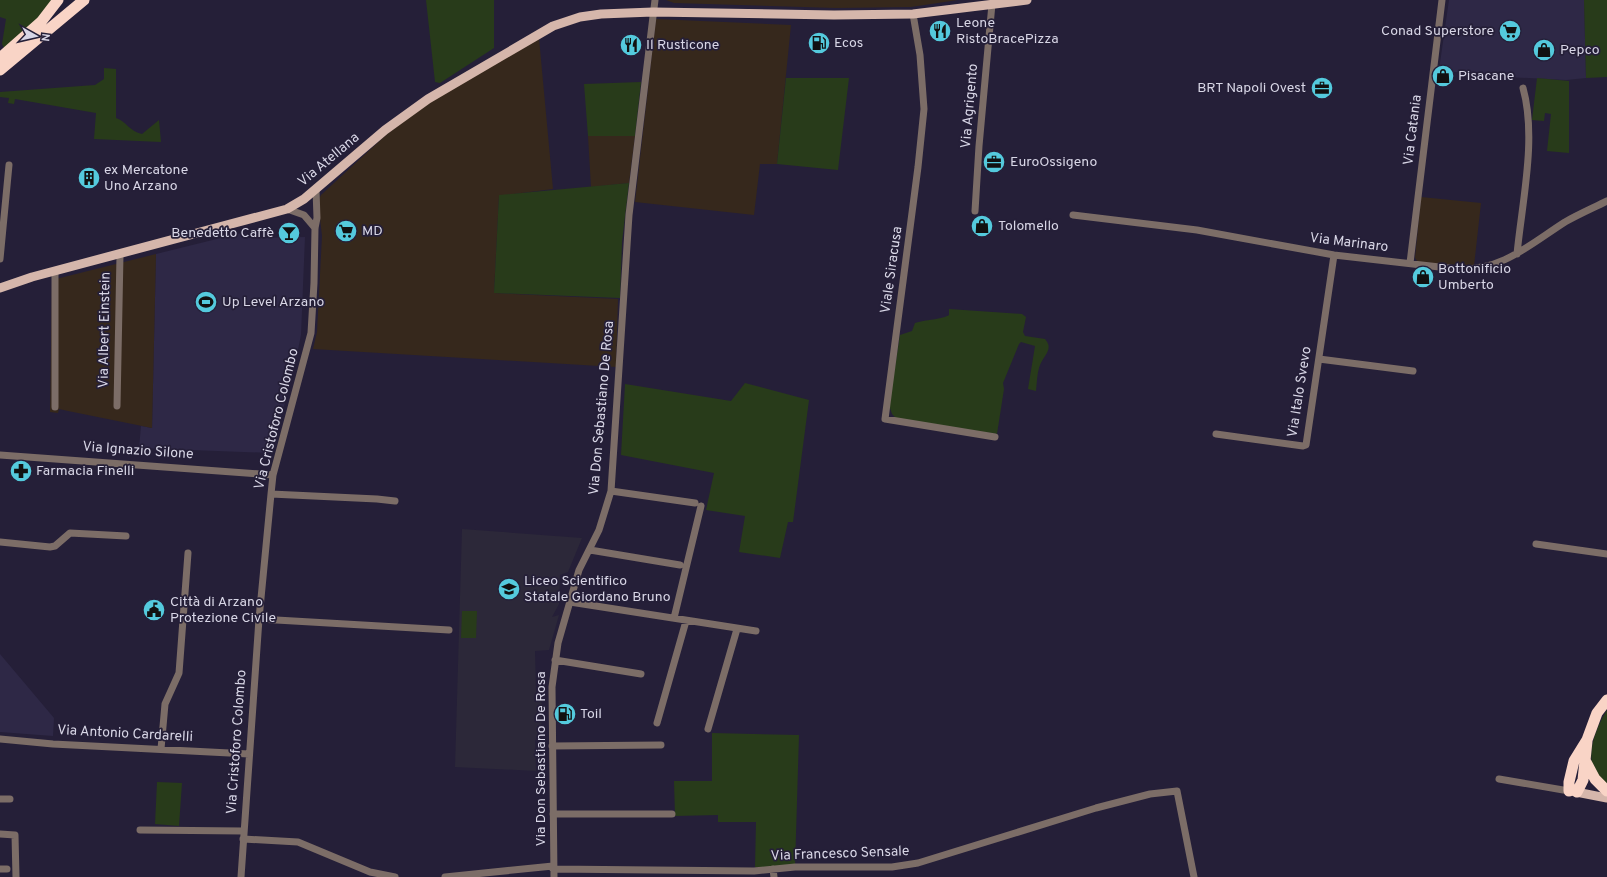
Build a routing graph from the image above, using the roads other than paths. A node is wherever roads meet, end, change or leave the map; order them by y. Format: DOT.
graph roads {
  1 [pos="58,0"];
  2 [pos="63,0"];
  3 [pos="74,0"];
  4 [pos="84,0"];
  5 [pos="655,0"];
  6 [pos="1027,0"];
  7 [pos="1442,0"];
  8 [pos="992,4"];
  9 [pos="653,12"];
  10 [pos="913,14"];
  11 [pos="41,22"];
  12 [pos="24,49"];
  13 [pos="0,58"];
  14 [pos="0,70"];
  15 [pos="1523,88"];
  16 [pos="9,165"];
  17 [pos="316,190"];
  18 [pos="1607,202"];
  19 [pos="287,209"];
  20 [pos="976,211"];
  21 [pos="1073,215"];
  22 [pos="315,228"];
  23 [pos="1517,254"];
  24 [pos="120,255"];
  25 [pos="1334,255"];
  26 [pos="0,259"];
  27 [pos="1410,264"];
  28 [pos="56,271"];
  29 [pos="0,288"];
  30 [pos="1319,359"];
  31 [pos="1413,372"];
  32 [pos="117,406"];
  33 [pos="55,407"];
  34 [pos="1216,434"];
  35 [pos="995,437"];
  36 [pos="0,455"];
  37 [pos="273,475"];
  38 [pos="611,490"];
  39 [pos="271,494"];
  40 [pos="395,501"];
  41 [pos="126,536"];
  42 [pos="0,542"];
  43 [pos="1536,544"];
  44 [pos="590,550"];
  45 [pos="188,553"];
  46 [pos="1607,554"];
  47 [pos="680,565"];
  48 [pos="570,602"];
  49 [pos="674,618"];
  50 [pos="259,619"];
  51 [pos="686,621"];
  52 [pos="737,629"];
  53 [pos="449,630"];
  54 [pos="756,631"];
  55 [pos="555,660"];
  56 [pos="641,674"];
  57 [pos="1607,700"];
  58 [pos="657,723"];
  59 [pos="708,729"];
  60 [pos="0,739"];
  61 [pos="1587,740"];
  62 [pos="661,745"];
  63 [pos="552,746"];
  64 [pos="161,749"];
  65 [pos="249,754"];
  66 [pos="1586,762"];
  67 [pos="1499,779"];
  68 [pos="1607,791"];
  69 [pos="1573,792"];
  70 [pos="1607,798"];
  71 [pos="0,799"];
  72 [pos="10,799"];
  73 [pos="553,814"];
  74 [pos="672,814"];
  75 [pos="140,830"];
  76 [pos="243,831"];
  77 [pos="0,834"];
  78 [pos="243,839"];
  79 [pos="773,869"];
  80 [pos="553,871"];
  81 [pos="497,874"];
  82 [pos="648,874"];
  83 [pos="684,874"];
  84 [pos="746,874"];
  85 [pos="16,877"];
  86 [pos="241,877"];
  87 [pos="395,877"];
  88 [pos="445,877"];
  89 [pos="774,877"];
  90 [pos="1194,877"];
  1 -- 11 [label="highway"];
  2 -- 11 [label="highway"];
  3 -- 12 [label="highway"];
  4 -- 12 [label="highway"];
  5 -- 9 [label="street, Via Don Sebastiano De Rosa"];
  6 -- 8 [label="main road, Via Atellana"];
  7 -- 27 [label="street, Via Catania"];
  8 -- 10 [label="main road, Via Atellana"];
  8 -- 20 [label="street, Via Agrigento"];
  9 -- 10 [label="main road, Via Atellana"];
  9 -- 17 [label="main road, Via Atellana"];
  9 -- 38 [label="street, Via Don Sebastiano De Rosa"];
  10 -- 35 [label="street, Viale Siracusa"];
  11 -- 13 [label="highway"];
  12 -- 14 [label="highway"];
  15 -- 23 [label="street"];
  16 -- 26 [label="street"];
  17 -- 19 [label="main road, Via Atellana"];
  17 -- 22 [label="street, Via Cristoforo Colombo"];
  18 -- 23 [label="street, Via Marinaro"];
  19 -- 22 [label="street"];
  19 -- 24 [label="main road, Via Atellana"];
  21 -- 25 [label="street, Via Marinaro"];
  22 -- 37 [label="street, Via Cristoforo Colombo"];
  23 -- 27 [label="street, Via Marinaro"];
  24 -- 28 [label="main road, Via Atellana"];
  24 -- 32 [label="street, Via Albert Einstein"];
  25 -- 27 [label="street, Via Marinaro"];
  25 -- 30 [label="street, Via Italo Svevo"];
  28 -- 29 [label="main road, Via Atellana"];
  28 -- 33 [label="street"];
  30 -- 31 [label="street"];
  30 -- 34 [label="street, Via Italo Svevo"];
  36 -- 37 [label="street, Via Ignazio Silone"];
  37 -- 39 [label="street, Via Cristoforo Colombo"];
  38 -- 44 [label="street, Via Don Sebastiano De Rosa"];
  38 -- 49 [label="street"];
  39 -- 40 [label="street"];
  39 -- 50 [label="street, Via Cristoforo Colombo"];
  41 -- 42 [label="street"];
  43 -- 46 [label="street"];
  44 -- 47 [label="street"];
  44 -- 48 [label="street, Via Don Sebastiano De Rosa"];
  45 -- 64 [label="street"];
  48 -- 49 [label="street"];
  48 -- 55 [label="street, Via Don Sebastiano De Rosa"];
  49 -- 51 [label="street"];
  50 -- 53 [label="street"];
  50 -- 65 [label="street, Via Cristoforo Colombo"];
  51 -- 52 [label="street"];
  51 -- 58 [label="street"];
  52 -- 54 [label="street"];
  52 -- 59 [label="street"];
  55 -- 56 [label="street"];
  55 -- 63 [label="street, Via Don Sebastiano De Rosa"];
  57 -- 61 [label="highway"];
  60 -- 64 [label="street, Via Antonio Cardarelli"];
  61 -- 66 [label="highway"];
  61 -- 69 [label="highway"];
  62 -- 63 [label="street"];
  63 -- 73 [label="street, Via Don Sebastiano De Rosa"];
  64 -- 65 [label="street, Via Antonio Cardarelli"];
  65 -- 76 [label="street, Via Cristoforo Colombo"];
  66 -- 68 [label="highway"];
  66 -- 69 [label="highway"];
  67 -- 69 [label="street"];
  69 -- 70 [label="main road"];
  71 -- 72 [label="street"];
  73 -- 74 [label="street"];
  73 -- 80 [label="street, Via Don Sebastiano De Rosa"];
  75 -- 76 [label="street, Via Cristoforo Colombo"];
  76 -- 78 [label="street, Via Cristoforo Colombo"];
  77 -- 85 [label="street"];
  78 -- 86 [label="street, Via Cristoforo Colombo"];
  78 -- 87 [label="street"];
  79 -- 84 [label="street, Via Francesco Sensale"];
  79 -- 89 [label="street"];
  79 -- 90 [label="street, Via Francesco Sensale"];
  80 -- 81 [label="street, Via Francesco Sensale"];
  80 -- 82 [label="street, Via Francesco Sensale"];
  81 -- 88 [label="street, Via Francesco Sensale"];
  82 -- 83 [label="street, Via Francesco Sensale"];
  83 -- 84 [label="street, Via Francesco Sensale"];
}
